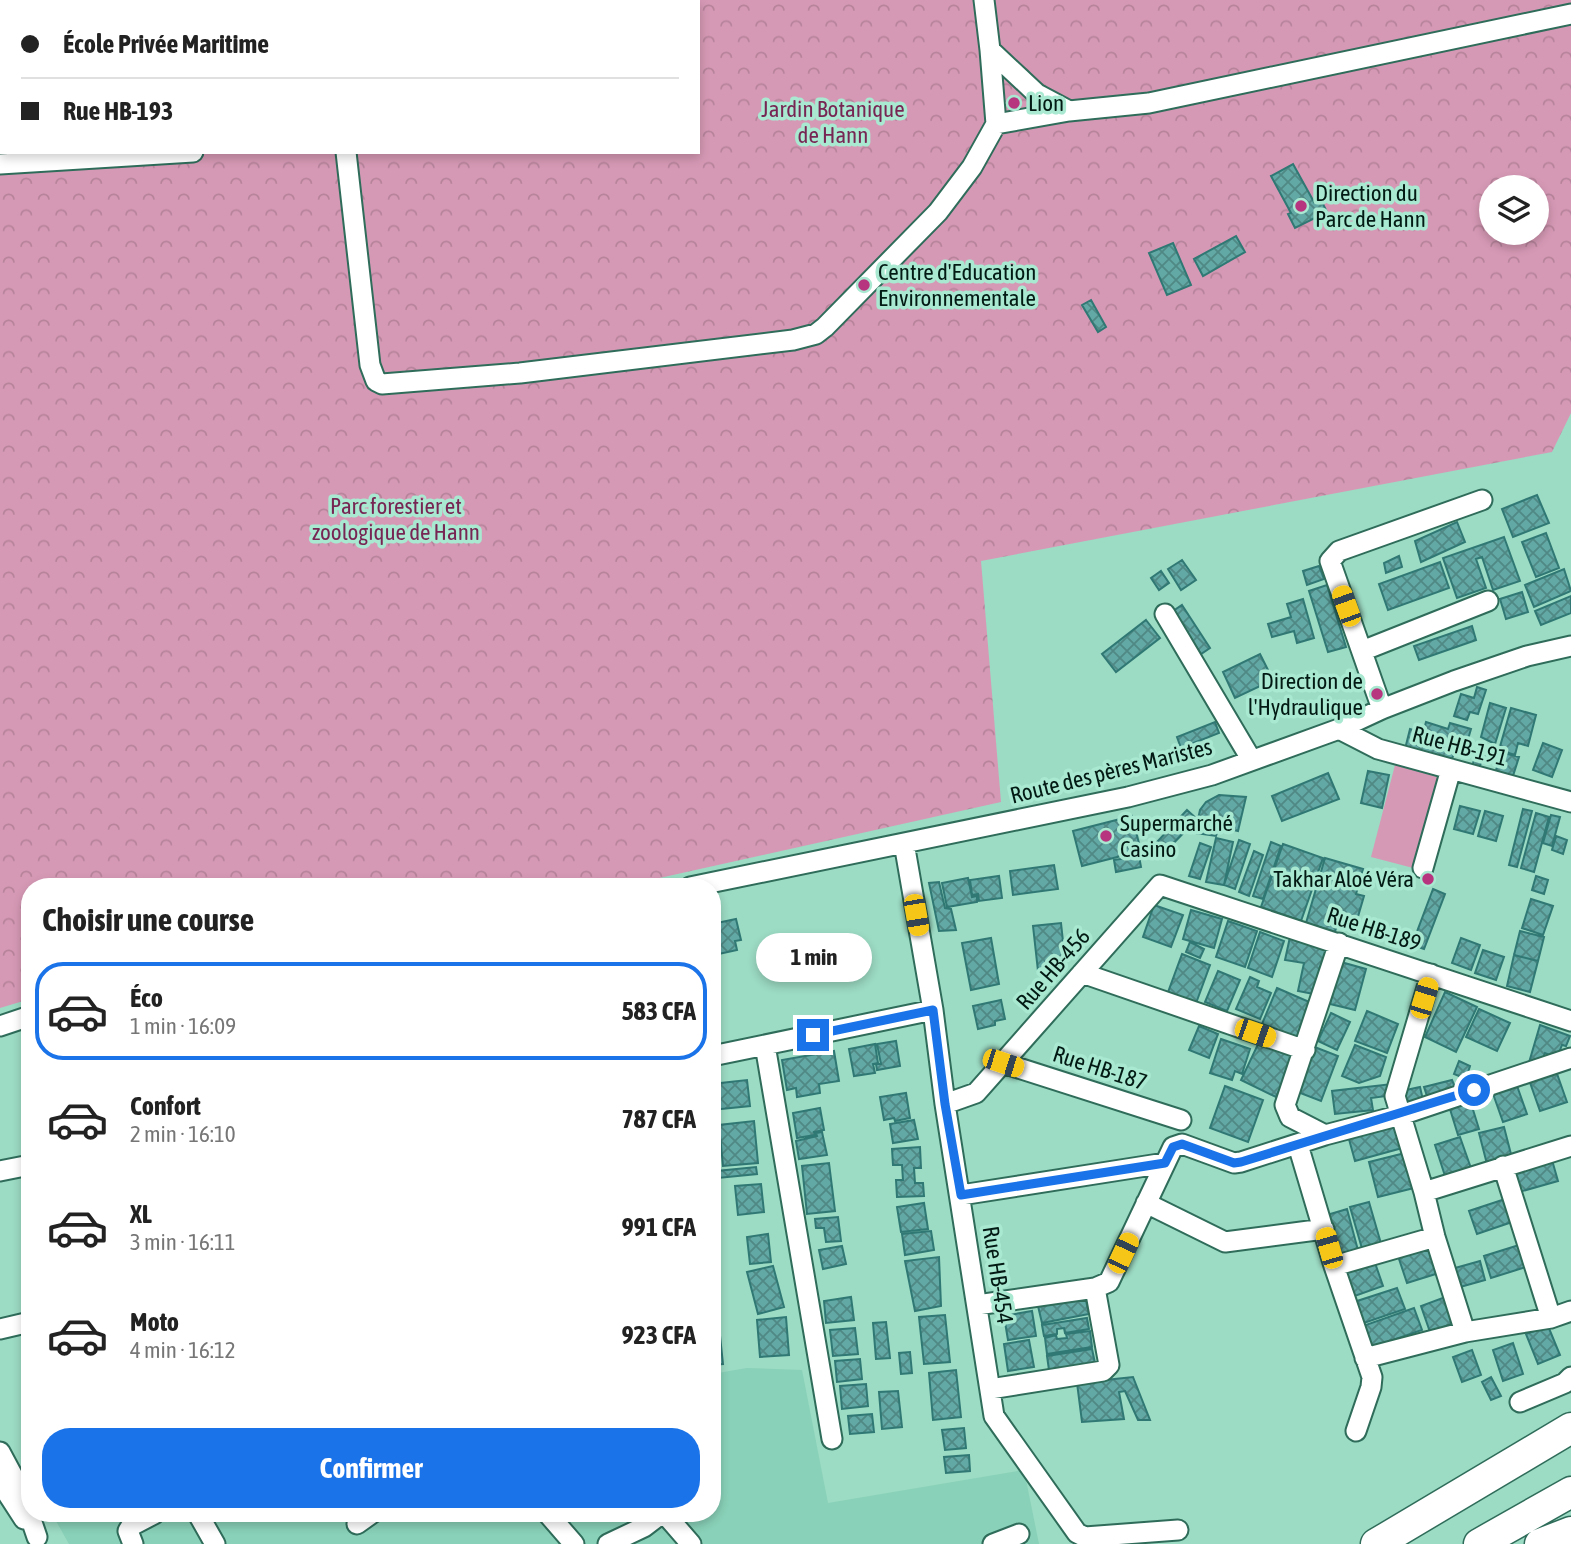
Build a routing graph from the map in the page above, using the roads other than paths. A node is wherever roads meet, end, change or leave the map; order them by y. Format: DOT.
graph roads {
  1 [pos="984,0"];
  2 [pos="1571,14"];
  3 [pos="990,50"];
  4 [pos="1069,111"];
  5 [pos="996,124"];
  6 [pos="161,154"];
  7 [pos="346,154"];
  8 [pos="0,164"];
  9 [pos="1482,500"];
  10 [pos="1488,601"];
  11 [pos="1165,614"];
  12 [pos="1571,646"];
  13 [pos="1362,651"];
  14 [pos="1382,709"];
  15 [pos="1339,729"];
  16 [pos="1251,759"];
  17 [pos="1451,769"];
  18 [pos="1571,802"];
  19 [pos="904,843"];
  20 [pos="1423,868"];
  21 [pos="721,881"];
  22 [pos="1160,884"];
  23 [pos="1339,943"];
  24 [pos="1082,973"];
  25 [pos="1431,974"];
  26 [pos="933,1010"];
  27 [pos="21,1019"];
  28 [pos="1571,1021"];
  29 [pos="0,1026"];
  30 [pos="765,1045"];
  31 [pos="1304,1050"];
  32 [pos="721,1054"];
  33 [pos="1571,1058"];
  34 [pos="1003,1063"];
  35 [pos="945,1104"];
  36 [pos="1401,1115"];
  37 [pos="1181,1120"];
  38 [pos="1325,1135"];
  39 [pos="1298,1145"];
  40 [pos="1571,1146"];
  41 [pos="1165,1163"];
  42 [pos="1503,1166"];
  43 [pos="21,1167"];
  44 [pos="0,1171"];
  45 [pos="1424,1192"];
  46 [pos="961,1195"];
  47 [pos="1146,1203"];
  48 [pos="1324,1229"];
  49 [pos="1435,1237"];
  50 [pos="1334,1266"];
  51 [pos="1095,1288"];
  52 [pos="977,1305"];
  53 [pos="1571,1311"];
  54 [pos="1551,1318"];
  55 [pos="21,1324"];
  56 [pos="0,1329"];
  57 [pos="1465,1332"];
  58 [pos="1365,1357"];
  59 [pos="1571,1377"];
  60 [pos="990,1388"];
  61 [pos="1520,1402"];
  62 [pos="1571,1428"];
  63 [pos="1356,1431"];
  64 [pos="832,1439"];
  65 [pos="0,1452"];
  66 [pos="1571,1453"];
  67 [pos="12,1489"];
  68 [pos="1571,1492"];
  69 [pos="21,1506"];
  70 [pos="29,1522"];
  71 [pos="139,1522"];
  72 [pos="203,1522"];
  73 [pos="555,1522"];
  74 [pos="651,1522"];
  75 [pos="670,1522"];
  76 [pos="1178,1530"];
  77 [pos="1571,1532"];
  78 [pos="1019,1534"];
  79 [pos="1131,1539"];
  80 [pos="39,1541"];
  81 [pos="133,1544"];
  82 [pos="215,1544"];
  83 [pos="573,1544"];
  84 [pos="608,1544"];
  85 [pos="691,1544"];
  86 [pos="993,1544"];
  87 [pos="1376,1544"];
  88 [pos="1408,1544"];
  89 [pos="1479,1544"];
  90 [pos="1540,1544"];
  1 -- 3 [label="street"];
  2 -- 4 [label="street"];
  3 -- 4 [label="street"];
  3 -- 5 [label="street"];
  4 -- 5 [label="street"];
  5 -- 7 [label="street"];
  6 -- 8 [label="street"];
  9 -- 13 [label="street"];
  10 -- 13 [label="street"];
  11 -- 16 [label="street"];
  12 -- 14 [label="street, Route des pères Maristes"];
  13 -- 14 [label="street"];
  14 -- 15 [label="street, Route des pères Maristes"];
  15 -- 16 [label="street, Route des pères Maristes"];
  15 -- 17 [label="street, Rue HB-191"];
  16 -- 19 [label="street, Route des pères Maristes"];
  17 -- 18 [label="street, Rue HB-191"];
  17 -- 20 [label="street"];
  19 -- 21 [label="street, Route des pères Maristes"];
  19 -- 26 [label="street, Rue HB-454"];
  22 -- 23 [label="street, Rue HB-189"];
  22 -- 24 [label="street, Rue HB-456"];
  23 -- 25 [label="street, Rue HB-189"];
  23 -- 31 [label="street"];
  24 -- 31 [label="street"];
  24 -- 34 [label="street, Rue HB-456"];
  25 -- 28 [label="street, Rue HB-189"];
  25 -- 36 [label="street"];
  26 -- 30 [label="street"];
  26 -- 35 [label="street, Rue HB-454"];
  27 -- 29 [label="street"];
  30 -- 32 [label="street"];
  30 -- 64 [label="street"];
  31 -- 38 [label="street"];
  33 -- 36 [label="street"];
  34 -- 35 [label="street, Rue HB-456"];
  34 -- 37 [label="street, Rue HB-187"];
  35 -- 46 [label="street, Rue HB-454"];
  36 -- 38 [label="street"];
  36 -- 45 [label="street"];
  38 -- 39 [label="street"];
  39 -- 41 [label="street"];
  39 -- 48 [label="street"];
  40 -- 42 [label="street"];
  41 -- 46 [label="street"];
  41 -- 47 [label="street"];
  42 -- 45 [label="street"];
  42 -- 54 [label="street"];
  43 -- 44 [label="street"];
  45 -- 49 [label="street"];
  46 -- 52 [label="street, Rue HB-454"];
  47 -- 48 [label="street"];
  47 -- 51 [label="street"];
  48 -- 50 [label="street"];
  49 -- 50 [label="street"];
  49 -- 57 [label="street"];
  50 -- 58 [label="street"];
  51 -- 52 [label="street"];
  51 -- 60 [label="street"];
  52 -- 60 [label="street, Rue HB-454"];
  53 -- 54 [label="street"];
  54 -- 57 [label="street"];
  55 -- 56 [label="street"];
  57 -- 58 [label="street"];
  58 -- 63 [label="street"];
  59 -- 61 [label="street"];
  60 -- 79 [label="street, Rue HB-454"];
  62 -- 87 [label="highway"];
  65 -- 67 [label="street"];
  66 -- 88 [label="highway"];
  67 -- 69 [label="street"];
  68 -- 89 [label="highway"];
  70 -- 80 [label="street"];
  71 -- 81 [label="street"];
  72 -- 82 [label="street"];
  73 -- 83 [label="street"];
  74 -- 84 [label="street"];
  75 -- 85 [label="street"];
  76 -- 79 [label="street"];
  77 -- 90 [label="highway"];
  78 -- 86 [label="street"];
}
